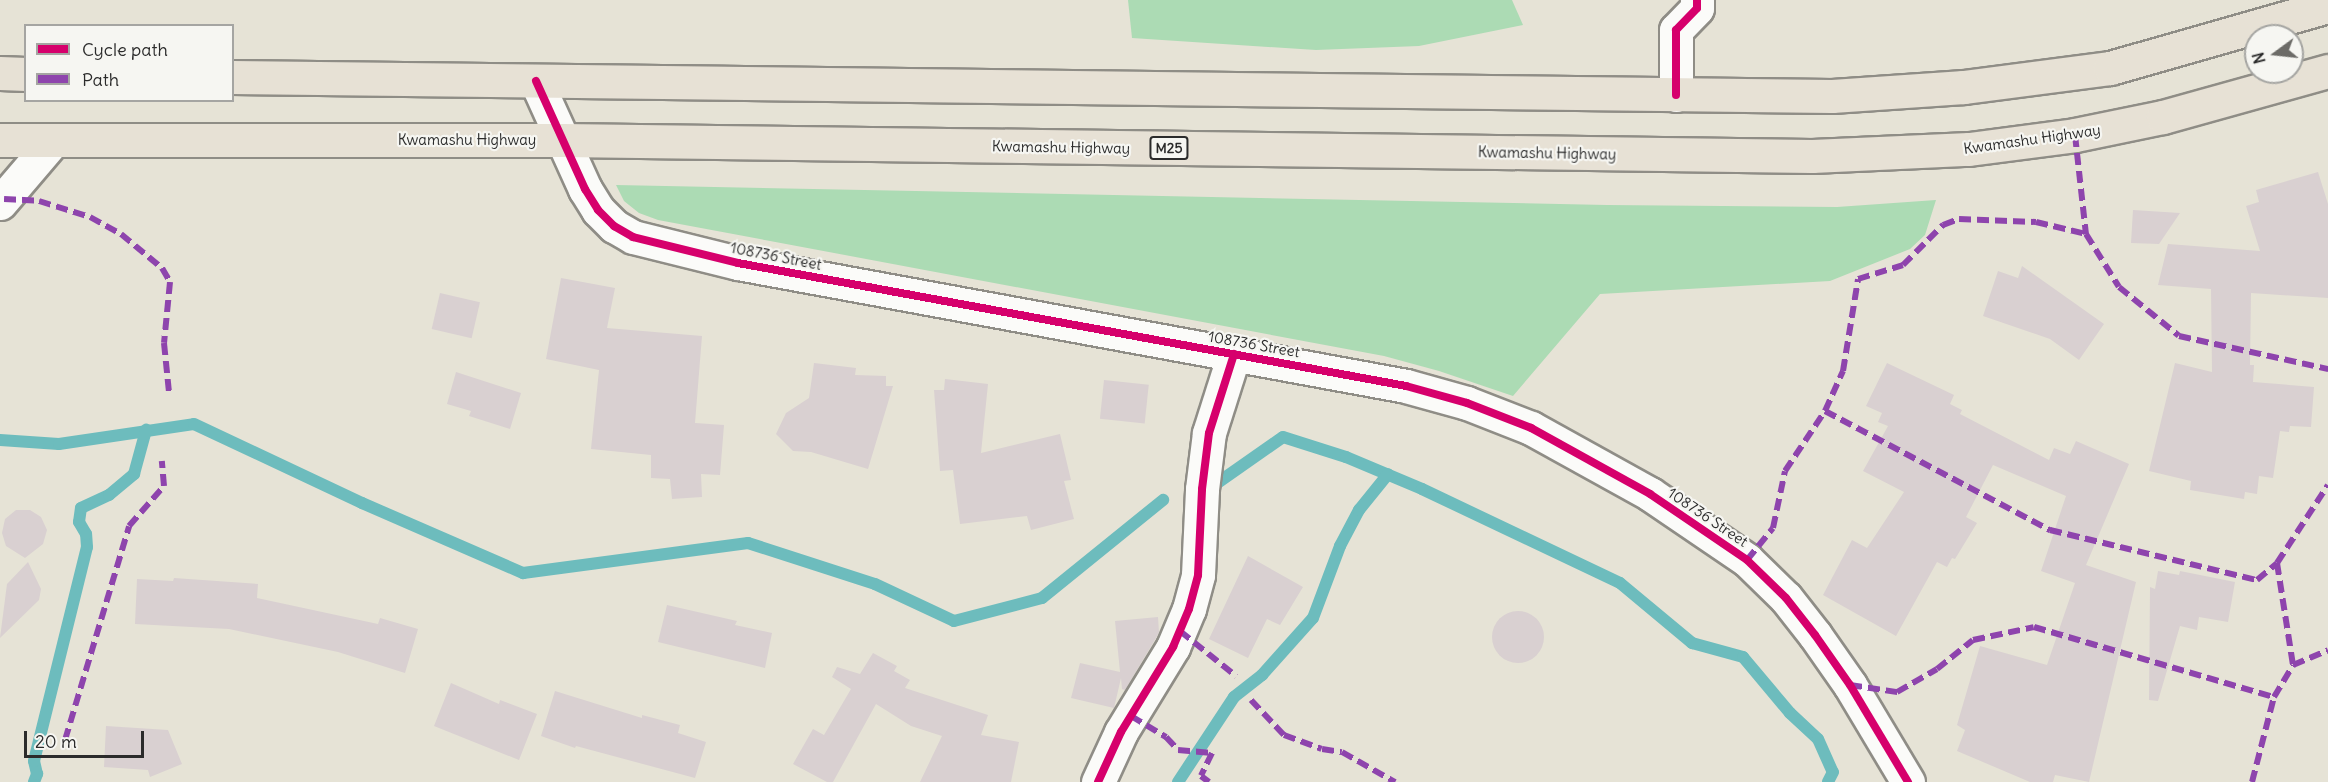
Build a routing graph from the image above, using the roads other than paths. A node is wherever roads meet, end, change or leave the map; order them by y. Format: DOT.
graph roads {
  1 [pos="1697,0"];
  2 [pos="2328,6"];
  3 [pos="2328,70"];
  4 [pos="0,73"];
  5 [pos="24,74"];
  6 [pos="234,77"];
  7 [pos="536,81"];
  8 [pos="1676,95"];
  9 [pos="0,140"];
  10 [pos="562,140"];
  11 [pos="53,141"];
  12 [pos="0,203"];
  13 [pos="1234,354"];
  14 [pos="1098,782"];
  15 [pos="1908,782"];
  1 -- 8 [label="street"];
  2 -- 8 [label="main road"];
  3 -- 10 [label="main road, Kwamashu Highway / M25"];
  4 -- 5 [label="main road"];
  6 -- 7 [label="main road"];
  7 -- 8 [label="main road"];
  7 -- 10 [label="street, 108736 Street"];
  9 -- 11 [label="main road, Kwamashu Highway / M25"];
  10 -- 11 [label="main road, Kwamashu Highway / M25"];
  10 -- 13 [label="street, 108736 Street"];
  11 -- 12 [label="street"];
  13 -- 14 [label="street"];
  13 -- 15 [label="street, 108736 Street"];
}
